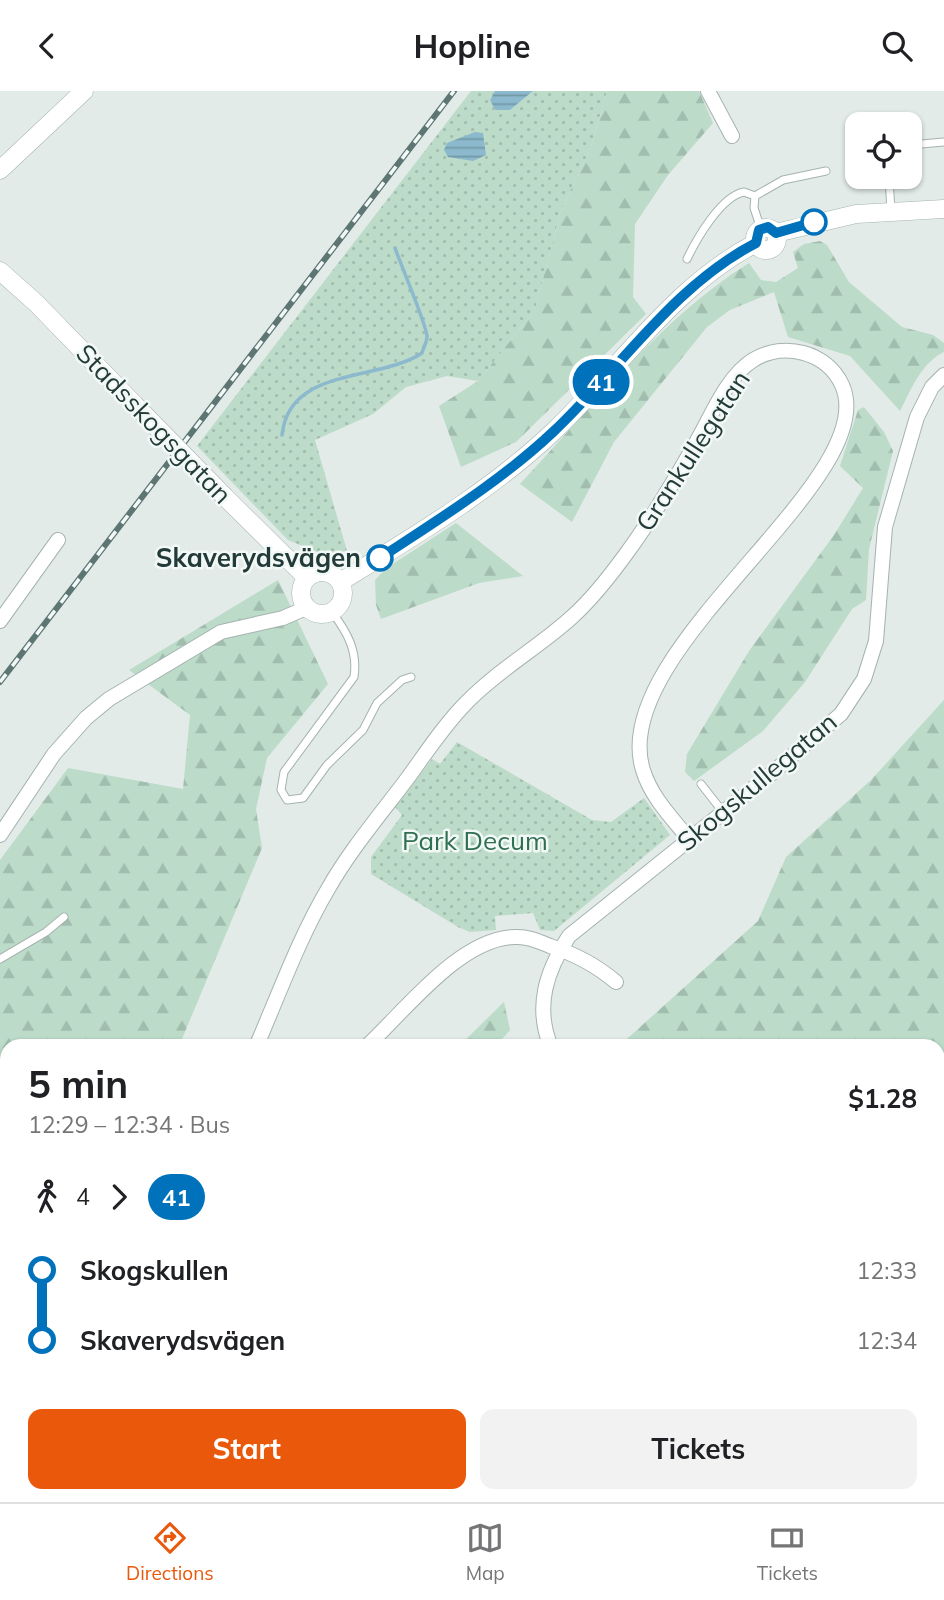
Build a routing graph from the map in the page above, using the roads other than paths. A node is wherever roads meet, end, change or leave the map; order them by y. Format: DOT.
graph roads {
  1 [pos="84,91"];
  2 [pos="708,91"];
  3 [pos="732,136"];
  4 [pos="943,143"];
  5 [pos="922,144"];
  6 [pos="0,170"];
  7 [pos="826,171"];
  8 [pos="890,189"];
  9 [pos="755,196"];
  10 [pos="944,209"];
  11 [pos="891,212"];
  12 [pos="764,235"];
  13 [pos="687,259"];
  14 [pos="0,271"];
  15 [pos="944,375"];
  16 [pos="58,540"];
  17 [pos="307,578"];
  18 [pos="340,582"];
  19 [pos="306,608"];
  20 [pos="332,612"];
  21 [pos="0,621"];
  22 [pos="411,677"];
  23 [pos="701,783"];
  24 [pos="723,812"];
  25 [pos="0,835"];
  26 [pos="689,839"];
  27 [pos="64,917"];
  28 [pos="561,949"];
  29 [pos="0,959"];
  30 [pos="616,982"];
  31 [pos="260,1039"];
  32 [pos="375,1039"];
  33 [pos="549,1039"];
  1 -- 6 [label="street"];
  2 -- 3 [label="street"];
  4 -- 5 [label="lane"];
  7 -- 9 [label="lane"];
  8 -- 11 [label="lane"];
  9 -- 12 [label="lane"];
  9 -- 13 [label="lane"];
  10 -- 11 [label="street"];
  11 -- 12 [label="street"];
  12 -- 18 [label="street"];
  14 -- 17 [label="street, Stadsskogsgatan, bridge"];
  15 -- 24 [label="street, Skogskullegatan"];
  16 -- 21 [label="street"];
  17 -- 18 [label="street"];
  17 -- 19 [label="street"];
  18 -- 20 [label="street"];
  19 -- 20 [label="street"];
  19 -- 25 [label="street"];
  20 -- 22 [label="lane"];
  23 -- 24 [label="lane"];
  24 -- 26 [label="street, Skogskullegatan"];
  26 -- 28 [label="street, Skogskullegatan"];
  26 -- 31 [label="street, Grankullegatan"];
  27 -- 29 [label="lane"];
  28 -- 30 [label="street"];
  28 -- 32 [label="street"];
  28 -- 33 [label="street, Skogskullegatan"];
}
